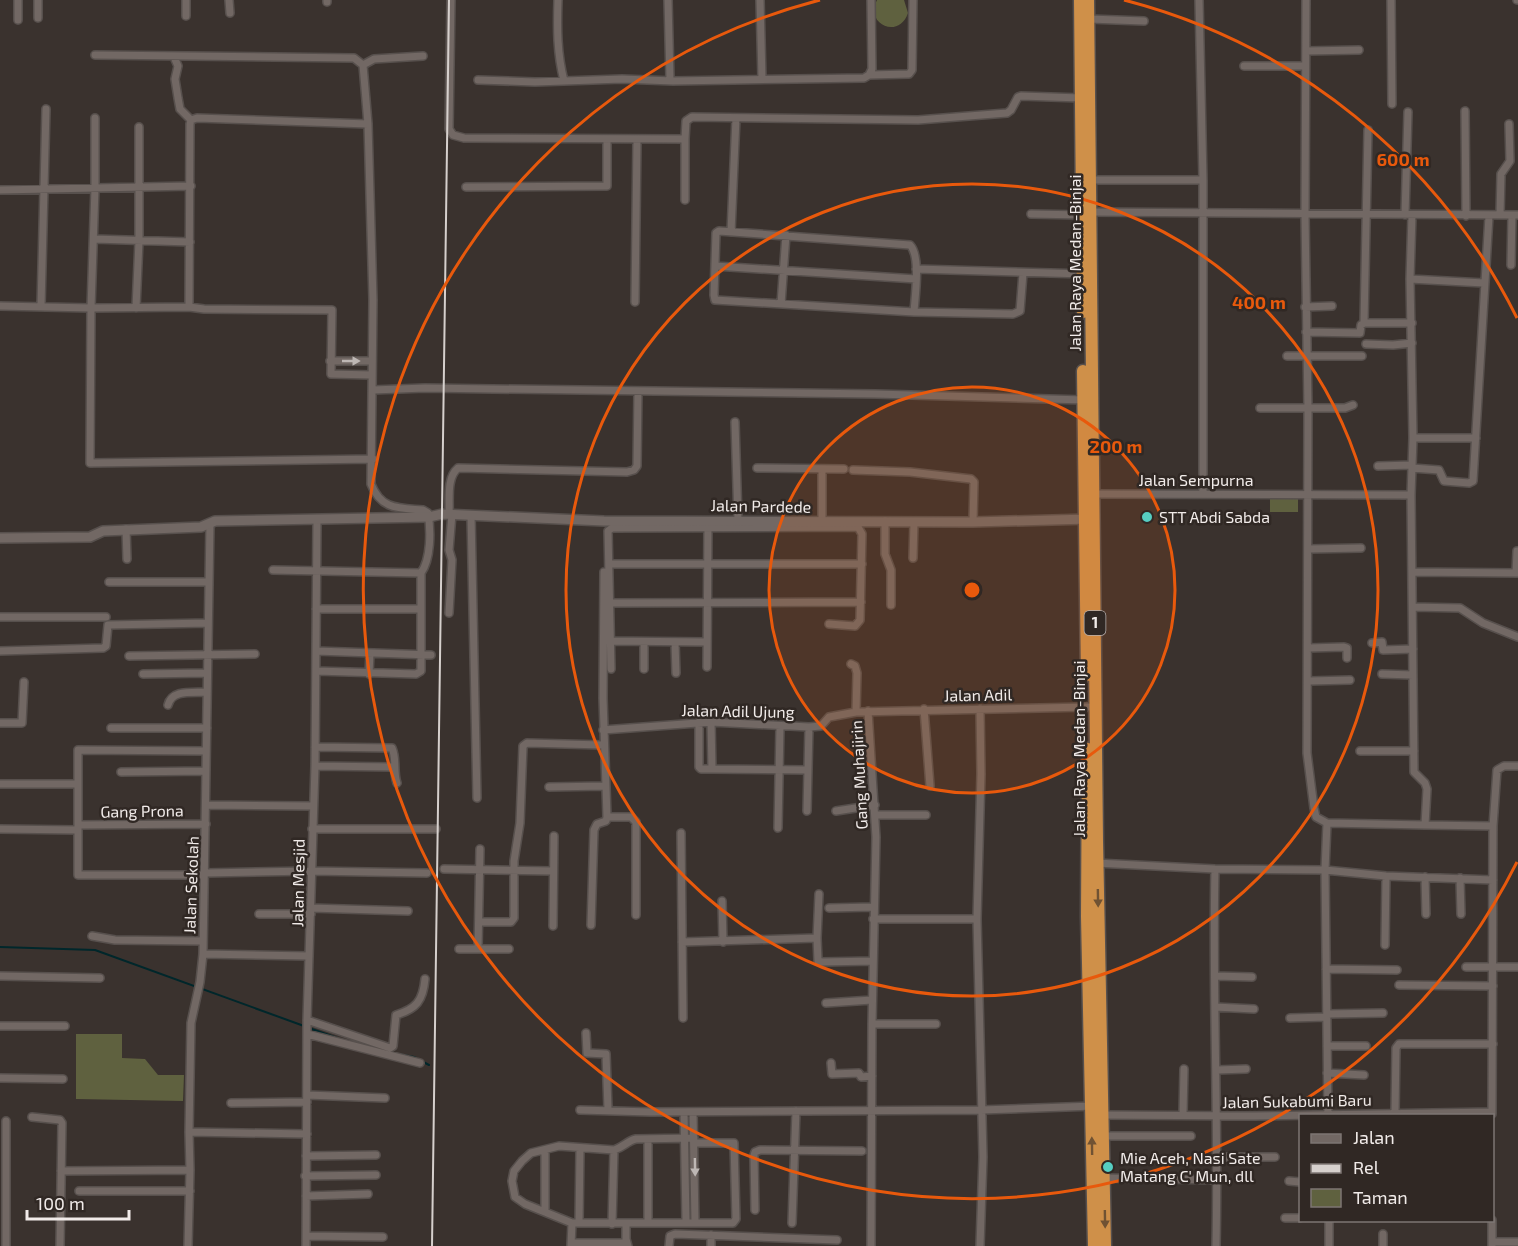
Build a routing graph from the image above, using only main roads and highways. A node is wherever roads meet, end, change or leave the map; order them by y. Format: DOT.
graph roads {
  1 [pos="1080,0"];
  2 [pos="1089,0"];
  3 [pos="1086,213"];
  4 [pos="1088,274"];
  5 [pos="1089,494"];
  6 [pos="1090,519"];
  7 [pos="1092,863"];
  8 [pos="1098,1109"];
  9 [pos="1094,1246"];
  10 [pos="1106,1246"];
  1 -- 3 [label="highway, Jalan Raya Medan-Binjai / 1"];
  2 -- 3 [label="highway, Jalan Raya Medan-Binjai / 1"];
  3 -- 4 [label="highway, Jalan Raya Medan-Binjai / 1"];
  4 -- 5 [label="highway, Jalan Raya Medan-Binjai / 1"];
  4 -- 5 [label="highway, Jalan Raya Medan-Binjai / 1"];
  5 -- 6 [label="highway, Jalan Raya Medan-Binjai / 1"];
  6 -- 7 [label="highway, Jalan Raya Medan-Binjai / 1"];
  6 -- 7 [label="highway, Jalan Raya Medan-Binjai / 1"];
  7 -- 8 [label="highway, Jalan Raya Medan-Binjai / 1"];
  9 -- 8 [label="highway, Jalan Raya Medan-Binjai / 1, one-way"];
  8 -- 10 [label="highway, Jalan Raya Medan-Binjai / 1, one-way"];
}
